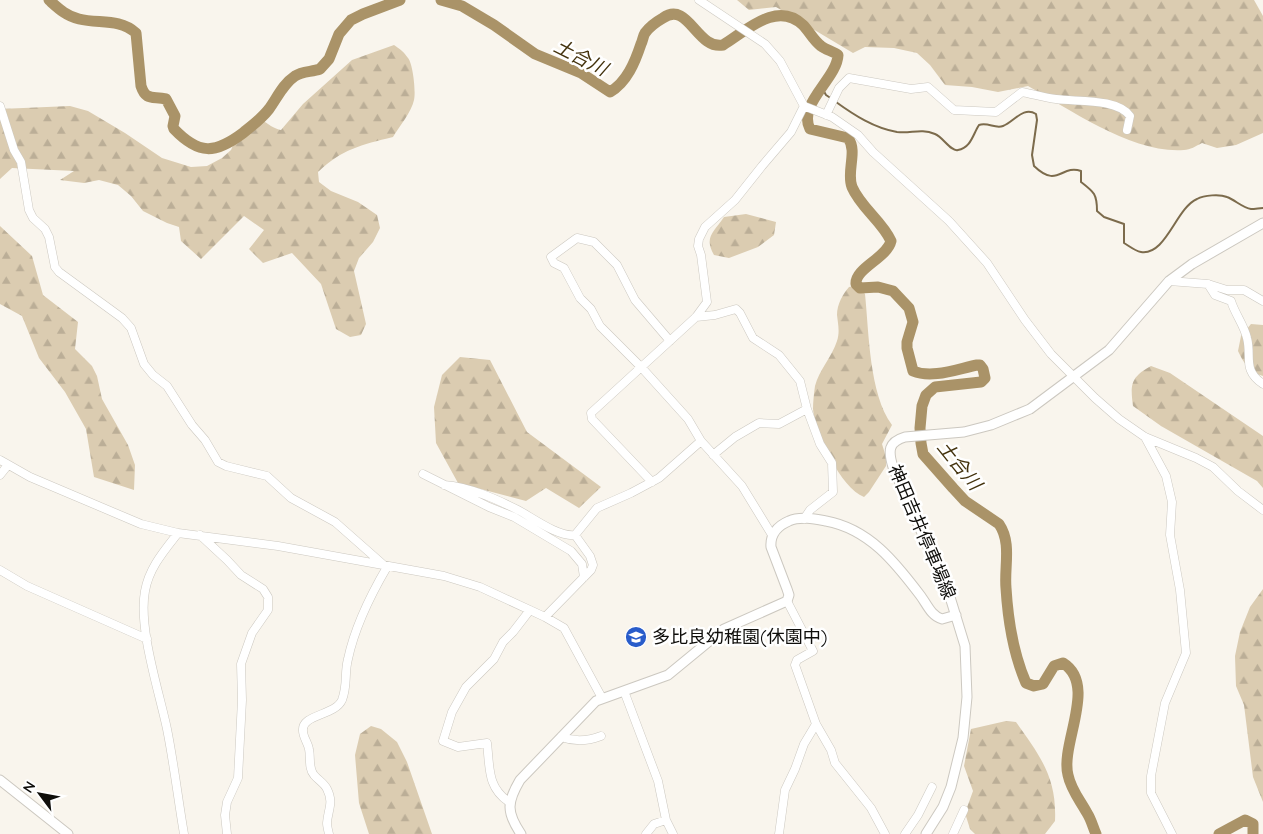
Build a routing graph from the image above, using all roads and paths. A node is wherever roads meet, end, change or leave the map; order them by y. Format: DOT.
graph roads {
  1 [pos="699,0"];
  2 [pos="0,106"];
  3 [pos="804,106"];
  4 [pos="826,115"];
  5 [pos="1127,130"];
  6 [pos="1263,223"];
  7 [pos="1169,281"];
  8 [pos="1208,284"];
  9 [pos="1263,301"];
  10 [pos="696,317"];
  11 [pos="670,342"];
  12 [pos="642,368"];
  13 [pos="1074,378"];
  14 [pos="1263,384"];
  15 [pos="807,409"];
  16 [pos="1145,437"];
  17 [pos="701,441"];
  18 [pos="713,455"];
  19 [pos="0,460"];
  20 [pos="8,465"];
  21 [pos="423,474"];
  22 [pos="0,475"];
  23 [pos="652,482"];
  24 [pos="444,484"];
  25 [pos="1263,510"];
  26 [pos="804,519"];
  27 [pos="178,533"];
  28 [pos="200,535"];
  29 [pos="772,535"];
  30 [pos="575,536"];
  31 [pos="387,567"];
  32 [pos="0,570"];
  33 [pos="584,577"];
  34 [pos="787,601"];
  35 [pos="530,610"];
  36 [pos="956,615"];
  37 [pos="545,617"];
  38 [pos="147,639"];
  39 [pos="624,691"];
  40 [pos="602,698"];
  41 [pos="816,724"];
  42 [pos="601,736"];
  43 [pos="561,737"];
  44 [pos="0,780"];
  45 [pos="932,787"];
  46 [pos="509,802"];
  47 [pos="964,810"];
  48 [pos="666,820"];
  49 [pos="68,834"];
  50 [pos="184,834"];
  51 [pos="227,834"];
  52 [pos="329,834"];
  53 [pos="521,834"];
  54 [pos="646,834"];
  55 [pos="673,834"];
  56 [pos="779,834"];
  57 [pos="885,834"];
  58 [pos="905,834"];
  59 [pos="926,834"];
  60 [pos="953,834"];
  61 [pos="1172,834"];
  1 -- 3 [label="street"];
  2 -- 31 [label="street"];
  3 -- 4 [label="street"];
  3 -- 10 [label="street"];
  4 -- 5 [label="street"];
  4 -- 13 [label="street"];
  6 -- 7 [label="main road, 神田吉井停車場線"];
  7 -- 8 [label="street"];
  7 -- 13 [label="main road, 神田吉井停車場線"];
  8 -- 9 [label="street"];
  8 -- 14 [label="street"];
  10 -- 11 [label="street"];
  10 -- 15 [label="street"];
  11 -- 12 [label="street"];
  11 -- 12 [label="street"];
  12 -- 17 [label="street"];
  12 -- 23 [label="street"];
  13 -- 16 [label="street"];
  13 -- 36 [label="main road, 神田吉井停車場線"];
  15 -- 18 [label="street"];
  15 -- 26 [label="street"];
  16 -- 25 [label="street"];
  16 -- 61 [label="street"];
  17 -- 18 [label="street"];
  17 -- 23 [label="street"];
  18 -- 29 [label="street"];
  19 -- 20 [label="street"];
  20 -- 22 [label="street"];
  20 -- 27 [label="street"];
  21 -- 24 [label="street"];
  23 -- 30 [label="street"];
  24 -- 30 [label="street"];
  24 -- 33 [label="street"];
  26 -- 29 [label="main road, 神田吉井停車場線"];
  26 -- 36 [label="main road, 神田吉井停車場線"];
  27 -- 28 [label="street"];
  27 -- 38 [label="street"];
  28 -- 31 [label="street"];
  28 -- 51 [label="street"];
  29 -- 34 [label="main road"];
  30 -- 33 [label="street"];
  31 -- 35 [label="street"];
  31 -- 52 [label="street"];
  32 -- 38 [label="street"];
  33 -- 37 [label="street"];
  34 -- 39 [label="main road"];
  34 -- 41 [label="street"];
  35 -- 37 [label="street"];
  35 -- 46 [label="street"];
  36 -- 59 [label="main road, 神田吉井停車場線"];
  37 -- 40 [label="street"];
  38 -- 50 [label="street"];
  39 -- 40 [label="main road"];
  39 -- 48 [label="street"];
  40 -- 43 [label="main road"];
  41 -- 56 [label="street"];
  41 -- 57 [label="street"];
  42 -- 43 [label="street"];
  43 -- 46 [label="main road"];
  44 -- 49 [label="main road"];
  45 -- 58 [label="street"];
  46 -- 53 [label="main road"];
  47 -- 60 [label="street"];
  48 -- 54 [label="street"];
  48 -- 55 [label="street"];
}
